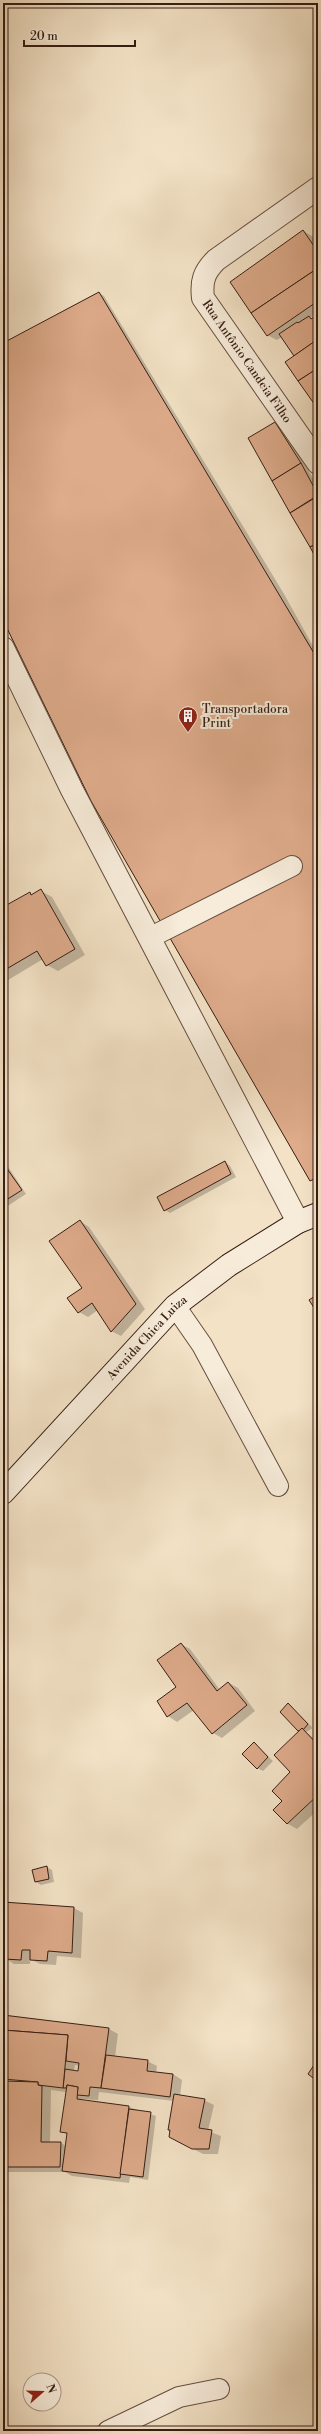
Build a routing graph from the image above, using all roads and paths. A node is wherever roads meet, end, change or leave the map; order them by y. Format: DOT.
graph roads {
  1 [pos="318,188"];
  2 [pos="318,463"];
  3 [pos="3,648"];
  4 [pos="292,866"];
  5 [pos="149,938"];
  6 [pos="318,1214"];
  7 [pos="298,1222"];
  8 [pos="175,1306"];
  9 [pos="278,1486"];
  10 [pos="3,1493"];
  11 [pos="219,2389"];
  12 [pos="108,2431"];
  1 -- 2 [label="street, Rua Antônio Candeia Filho"];
  3 -- 5 [label="street"];
  4 -- 5 [label="lane"];
  5 -- 7 [label="street"];
  6 -- 7 [label="street, Avenida Chica Luiza"];
  7 -- 8 [label="street, Avenida Chica Luiza"];
  8 -- 9 [label="lane"];
  8 -- 10 [label="street, Avenida Chica Luiza"];
  11 -- 12 [label="lane"];
}
